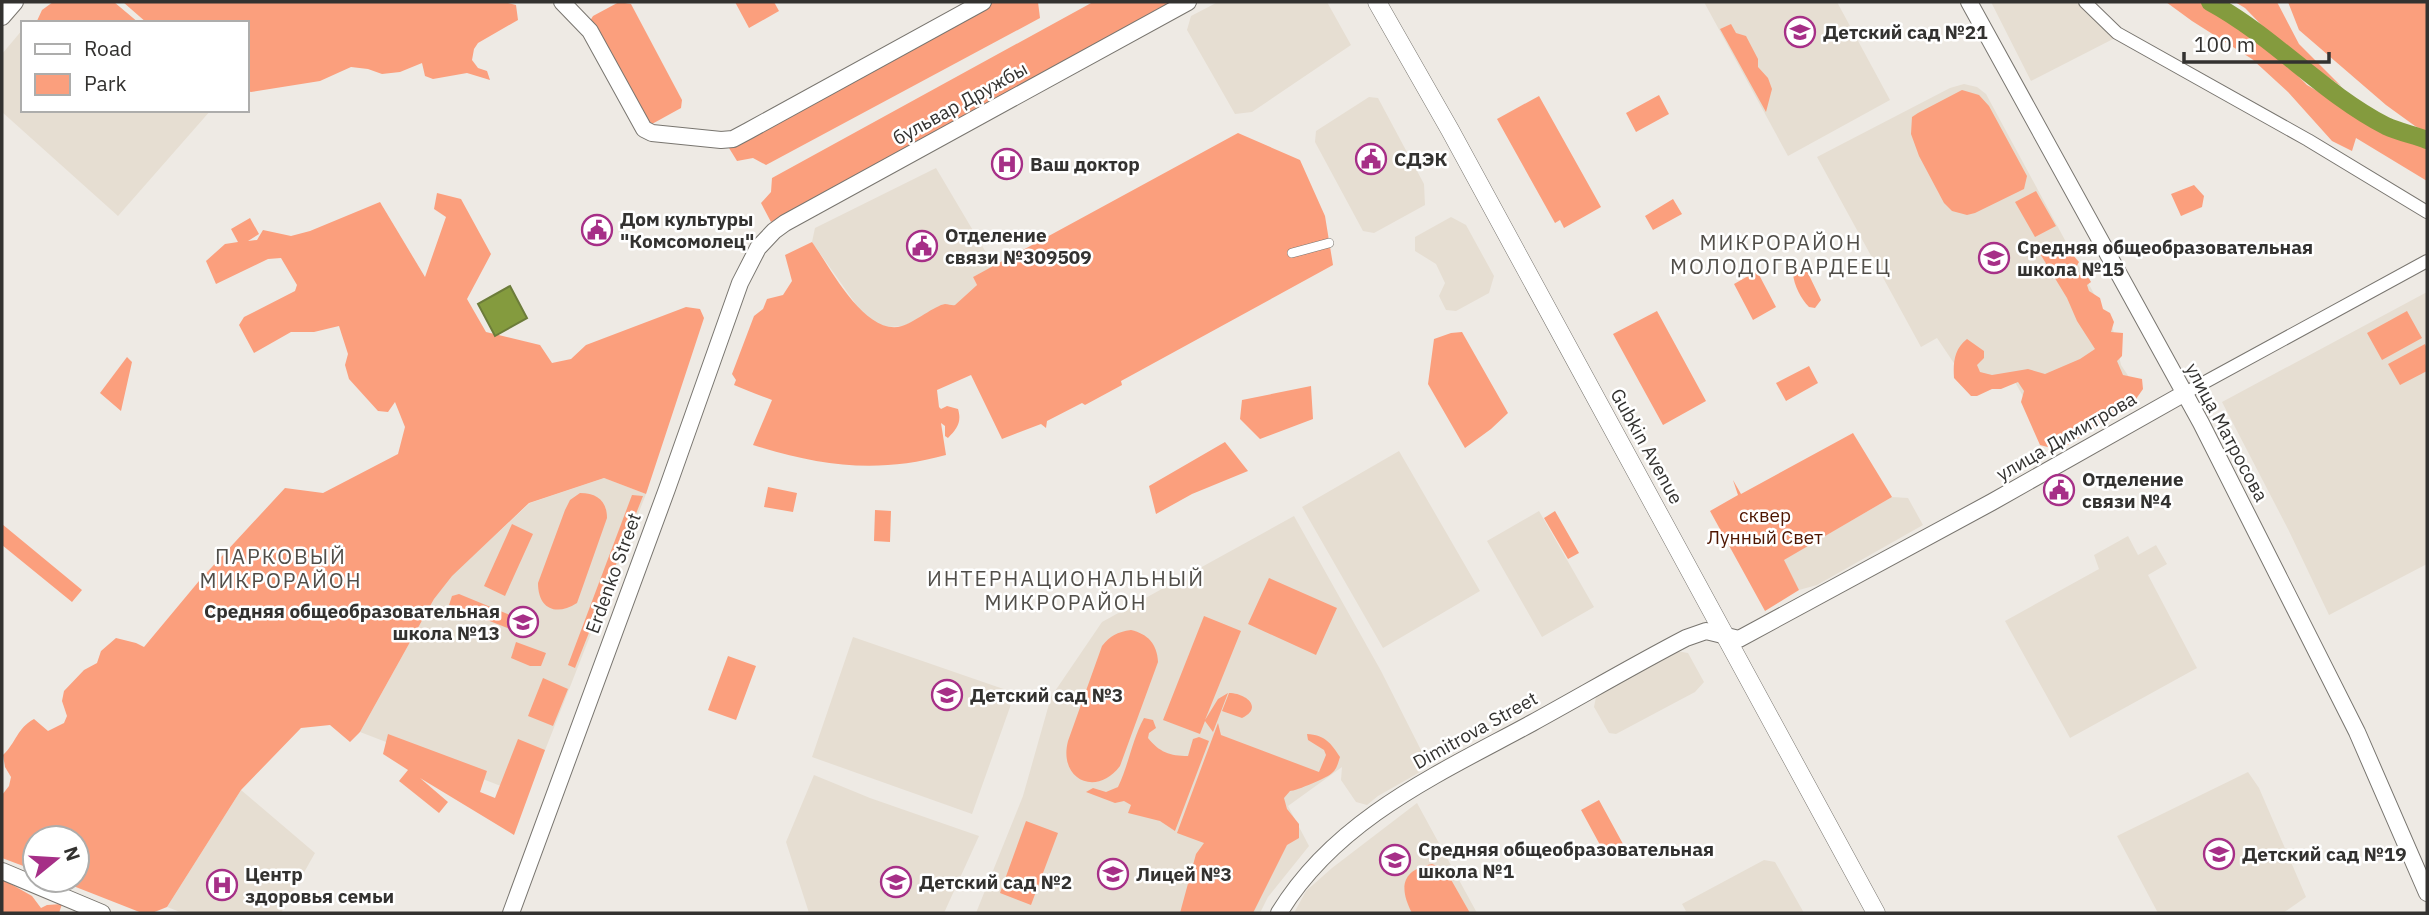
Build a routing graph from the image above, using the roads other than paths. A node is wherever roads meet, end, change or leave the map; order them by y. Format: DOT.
graph roads {
  1 [pos="15,2"];
  2 [pos="562,2"];
  3 [pos="983,2"];
  4 [pos="1188,2"];
  5 [pos="1377,2"];
  6 [pos="1969,2"];
  7 [pos="2085,2"];
  8 [pos="2,17"];
  9 [pos="2427,212"];
  10 [pos="1329,243"];
  11 [pos="758,248"];
  12 [pos="1292,253"];
  13 [pos="2427,261"];
  14 [pos="2185,393"];
  15 [pos="1724,634"];
  16 [pos="2,871"];
  17 [pos="2427,893"];
  18 [pos="102,913"];
  19 [pos="510,913"];
  20 [pos="1279,913"];
  21 [pos="1876,913"];
  1 -- 8 [label="main road"];
  2 -- 3 [label="main road"];
  4 -- 11 [label="main road, бульвар Дружбы"];
  5 -- 15 [label="main road, Gubkin Avenue"];
  6 -- 14 [label="main road, улица Матросова"];
  7 -- 9 [label="street"];
  10 -- 12 [label="street"];
  11 -- 19 [label="main road, Erdenko Street"];
  13 -- 14 [label="street, улица Димитрова"];
  14 -- 15 [label="main road, улица Димитрова"];
  14 -- 17 [label="main road, улица Матросова"];
  15 -- 20 [label="main road, Dimitrova Street"];
  15 -- 21 [label="main road, Gubkin Avenue"];
  16 -- 18 [label="main road"];
}
